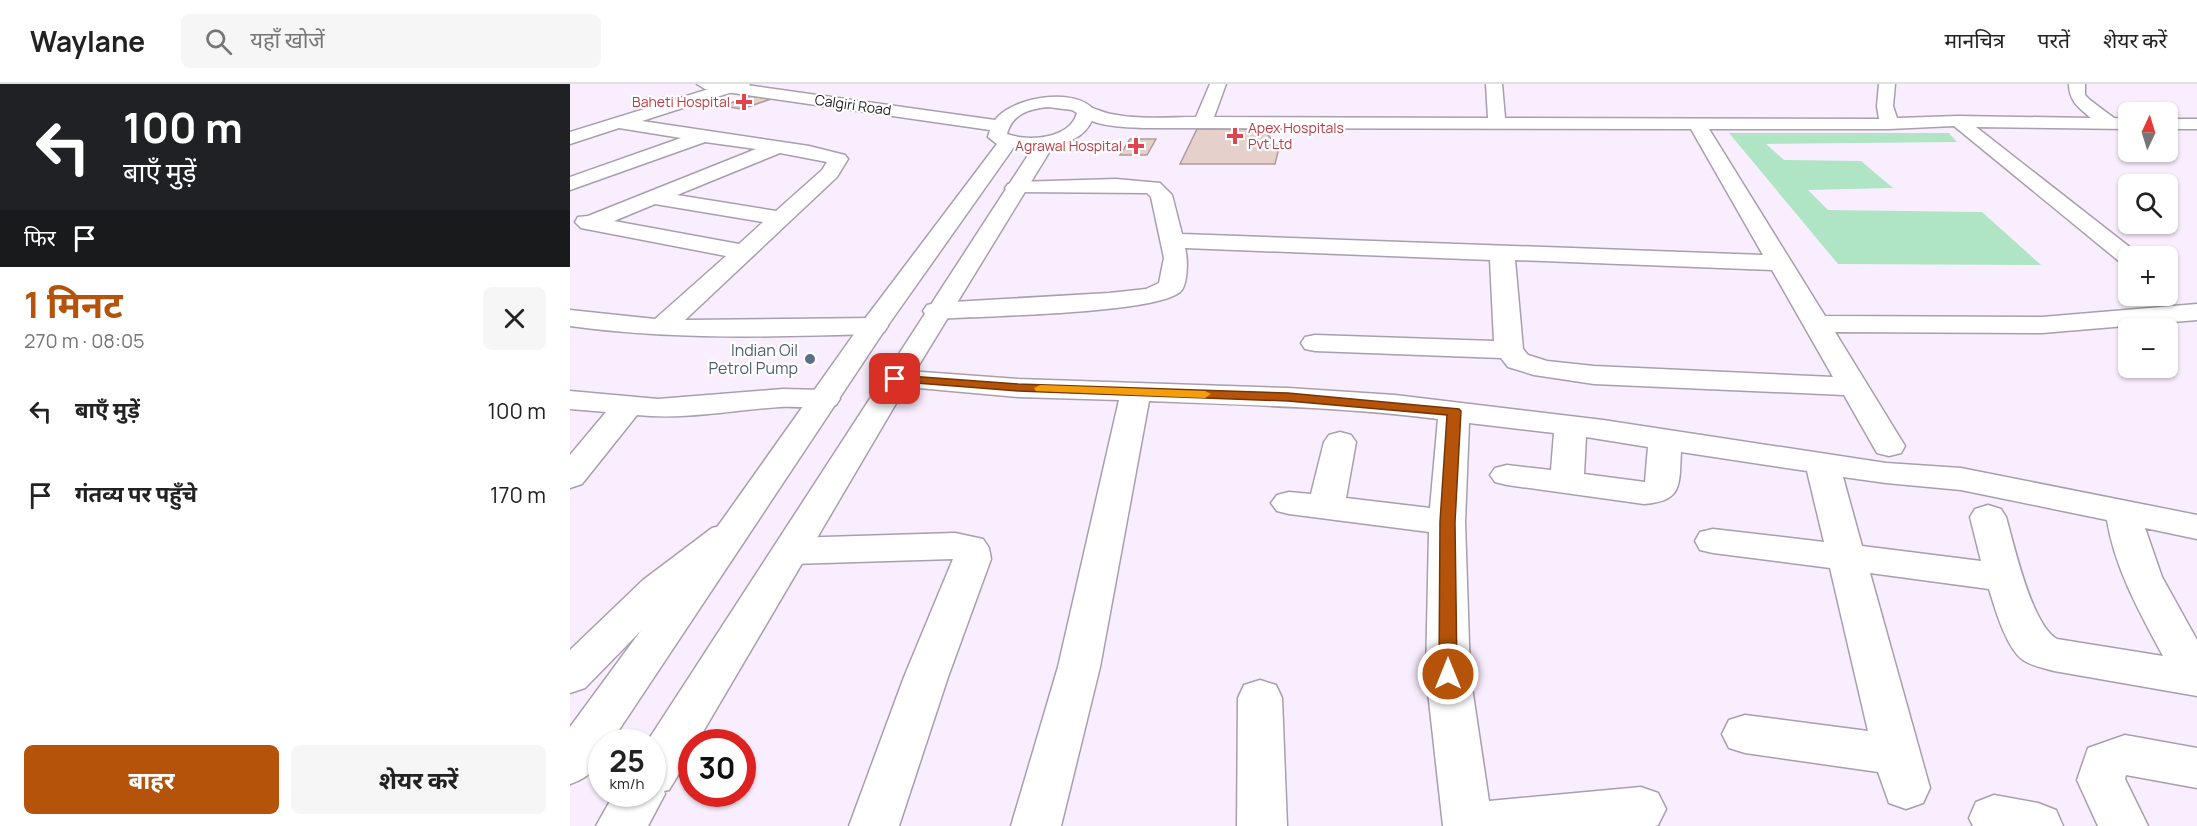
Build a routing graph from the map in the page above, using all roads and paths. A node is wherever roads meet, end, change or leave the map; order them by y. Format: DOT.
graph roads {
  1 [pos="705,84"];
  2 [pos="748,84"];
  3 [pos="1058,84"];
  4 [pos="1218,84"];
  5 [pos="1494,84"];
  6 [pos="1887,84"];
  7 [pos="2077,84"];
  8 [pos="736,86"];
  9 [pos="1080,102"];
  10 [pos="1032,104"];
  11 [pos="1135,121"];
  12 [pos="1958,121"];
  13 [pos="1203,122"];
  14 [pos="619,123"];
  15 [pos="1497,124"];
  16 [pos="1697,124"];
  17 [pos="1889,124"];
  18 [pos="2110,124"];
  19 [pos="2118,124"];
  20 [pos="2178,125"];
  21 [pos="1007,126"];
  22 [pos="2193,126"];
  23 [pos="703,136"];
  24 [pos="1060,137"];
  25 [pos="570,138"];
  26 [pos="779,147"];
  27 [pos="1021,179"];
  28 [pos="570,184"];
  29 [pos="654,198"];
  30 [pos="780,218"];
  31 [pos="579,221"];
  32 [pos="1172,242"];
  33 [pos="2118,249"];
  34 [pos="743,252"];
  35 [pos="1502,254"];
  36 [pos="1781,262"];
  37 [pos="2178,296"];
  38 [pos="936,311"];
  39 [pos="2197,312"];
  40 [pos="570,318"];
  41 [pos="1818,324"];
  42 [pos="874,326"];
  43 [pos="662,327"];
  44 [pos="1315,344"];
  45 [pos="1509,350"];
  46 [pos="895,379"];
  47 [pos="1855,387"];
  48 [pos="1136,392"];
  49 [pos="825,399"];
  50 [pos="570,400"];
  51 [pos="628,406"];
  52 [pos="1454,411"];
  53 [pos="1571,426"];
  54 [pos="1665,439"];
  55 [pos="1340,442"];
  56 [pos="1889,446"];
  57 [pos="1822,463"];
  58 [pos="575,467"];
  59 [pos="1507,475"];
  60 [pos="1567,482"];
  61 [pos="1289,503"];
  62 [pos="1326,508"];
  63 [pos="2124,513"];
  64 [pos="1988,517"];
  65 [pos="1447,522"];
  66 [pos="2197,527"];
  67 [pos="736,528"];
  68 [pos="1713,541"];
  69 [pos="792,551"];
  70 [pos="1848,558"];
  71 [pos="2005,577"];
  72 [pos="570,676"];
  73 [pos="2197,678"];
  74 [pos="1260,698"];
  75 [pos="1745,734"];
  76 [pos="666,753"];
  77 [pos="570,764"];
  78 [pos="2197,768"];
  79 [pos="633,807"];
  80 [pos="1641,809"];
  81 [pos="1490,825"];
  82 [pos="621,826"];
  83 [pos="874,826"];
  84 [pos="1036,826"];
  85 [pos="1262,826"];
  86 [pos="2123,826"];
  1 -- 8 [label="street, Calgiri Road"];
  2 -- 21 [label="street, Calgiri Road"];
  3 -- 10 [label="street"];
  4 -- 13 [label="street"];
  5 -- 15 [label="street"];
  6 -- 17 [label="street"];
  7 -- 18 [label="street"];
  8 -- 14 [label="street"];
  8 -- 21 [label="street, Calgiri Road"];
  9 -- 10 [label="street"];
  9 -- 11 [label="street"];
  9 -- 24 [label="street"];
  10 -- 21 [label="street"];
  11 -- 13 [label="street"];
  11 -- 24 [label="street"];
  12 -- 17 [label="street"];
  12 -- 18 [label="street"];
  12 -- 33 [label="street"];
  13 -- 15 [label="street"];
  14 -- 23 [label="street"];
  14 -- 25 [label="street"];
  15 -- 16 [label="street"];
  16 -- 17 [label="street"];
  16 -- 36 [label="street"];
  18 -- 19 [label="street"];
  20 -- 22 [label="street"];
  21 -- 24 [label="street"];
  21 -- 42 [label="street"];
  23 -- 26 [label="street"];
  23 -- 28 [label="street"];
  24 -- 27 [label="street"];
  26 -- 29 [label="street"];
  26 -- 30 [label="street"];
  27 -- 32 [label="street"];
  27 -- 38 [label="street"];
  29 -- 30 [label="street"];
  29 -- 31 [label="street"];
  30 -- 34 [label="street"];
  31 -- 34 [label="street"];
  32 -- 35 [label="street"];
  32 -- 38 [label="street"];
  34 -- 43 [label="street"];
  35 -- 36 [label="street"];
  35 -- 45 [label="street"];
  36 -- 41 [label="street"];
  37 -- 39 [label="street"];
  38 -- 46 [label="street"];
  39 -- 41 [label="street"];
  40 -- 43 [label="street"];
  41 -- 47 [label="street"];
  42 -- 43 [label="street"];
  42 -- 49 [label="street"];
  44 -- 45 [label="street"];
  45 -- 47 [label="street"];
  46 -- 48 [label="street"];
  46 -- 69 [label="street"];
  47 -- 56 [label="street"];
  48 -- 52 [label="street"];
  48 -- 84 [label="street"];
  49 -- 51 [label="street"];
  49 -- 67 [label="street"];
  50 -- 51 [label="street"];
  51 -- 58 [label="street"];
  52 -- 53 [label="street"];
  52 -- 65 [label="street"];
  53 -- 54 [label="street"];
  53 -- 60 [label="street"];
  54 -- 57 [label="street"];
  54 -- 60 [label="street"];
  55 -- 62 [label="street"];
  57 -- 63 [label="street"];
  57 -- 70 [label="street"];
  59 -- 60 [label="street"];
  61 -- 62 [label="street"];
  62 -- 65 [label="street"];
  63 -- 66 [label="street"];
  63 -- 73 [label="street"];
  64 -- 71 [label="street"];
  65 -- 81 [label="street"];
  67 -- 72 [label="street"];
  67 -- 77 [label="street"];
  68 -- 70 [label="street"];
  69 -- 76 [label="street"];
  69 -- 83 [label="street"];
  70 -- 71 [label="street"];
  70 -- 75 [label="street"];
  71 -- 73 [label="street"];
  74 -- 85 [label="street"];
  78 -- 86 [label="street"];
  79 -- 82 [label="street"];
  80 -- 81 [label="street"];
}
